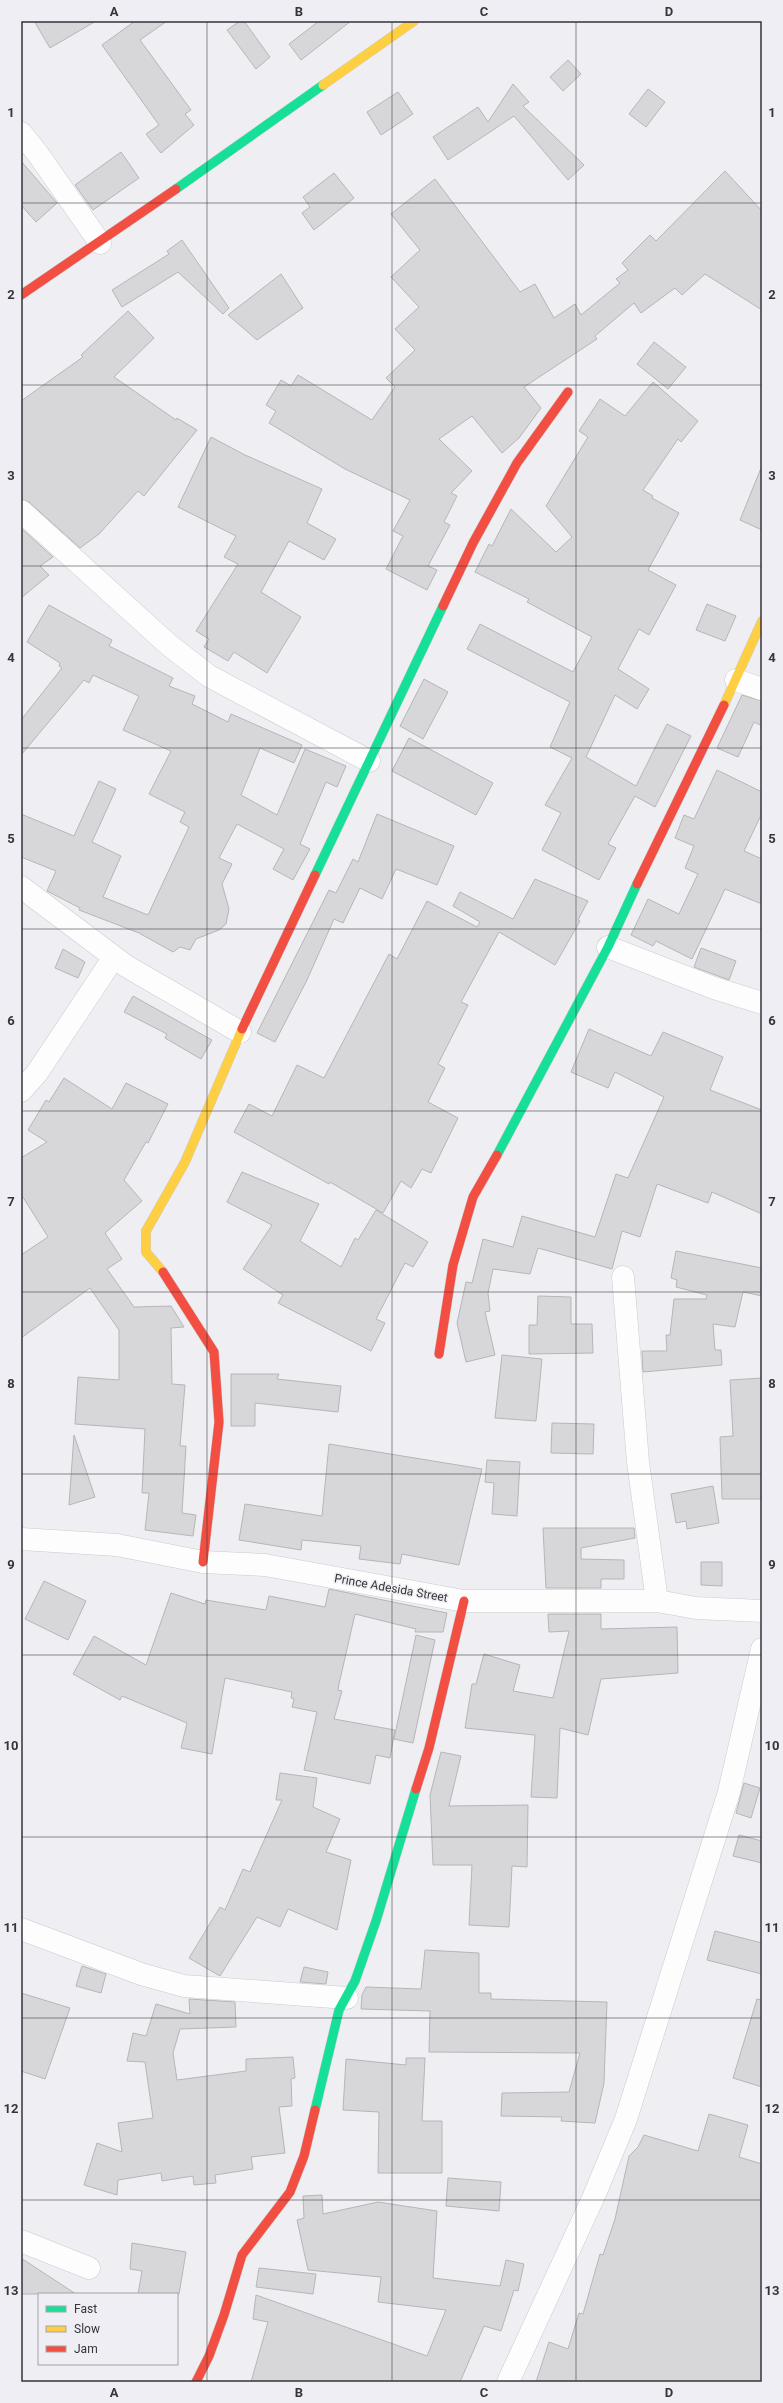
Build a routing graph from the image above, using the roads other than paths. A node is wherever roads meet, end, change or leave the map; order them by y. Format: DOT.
graph roads {
  1 [pos="414,21"];
  2 [pos="21,133"];
  3 [pos="100,243"];
  4 [pos="21,295"];
  5 [pos="568,392"];
  6 [pos="21,511"];
  7 [pos="762,621"];
  8 [pos="736,680"];
  9 [pos="762,689"];
  10 [pos="369,761"];
  11 [pos="21,887"];
  12 [pos="608,947"];
  13 [pos="114,957"];
  14 [pos="762,1003"];
  15 [pos="240,1032"];
  16 [pos="21,1091"];
  17 [pos="623,1277"];
  18 [pos="439,1354"];
  19 [pos="21,1539"];
  20 [pos="203,1562"];
  21 [pos="657,1601"];
  22 [pos="464,1602"];
  23 [pos="762,1611"];
  24 [pos="762,1648"];
  25 [pos="21,1929"];
  26 [pos="347,1998"];
  27 [pos="21,2241"];
  28 [pos="89,2268"];
  29 [pos="196,2382"];
  30 [pos="508,2382"];
  1 -- 3 [label="street"];
  2 -- 3 [label="street"];
  3 -- 4 [label="street"];
  5 -- 10 [label="street"];
  6 -- 10 [label="street"];
  7 -- 8 [label="street"];
  8 -- 9 [label="street"];
  8 -- 12 [label="street"];
  10 -- 15 [label="street"];
  11 -- 13 [label="street"];
  12 -- 14 [label="street"];
  12 -- 18 [label="street"];
  13 -- 15 [label="street"];
  13 -- 16 [label="street"];
  15 -- 20 [label="street"];
  17 -- 21 [label="street"];
  19 -- 20 [label="street, Prince Adesida Street"];
  20 -- 22 [label="street, Prince Adesida Street"];
  21 -- 22 [label="street, Prince Adesida Street"];
  21 -- 23 [label="street, Prince Adesida Street"];
  22 -- 26 [label="street"];
  24 -- 30 [label="street"];
  25 -- 26 [label="street"];
  26 -- 29 [label="street"];
  27 -- 28 [label="street"];
}
